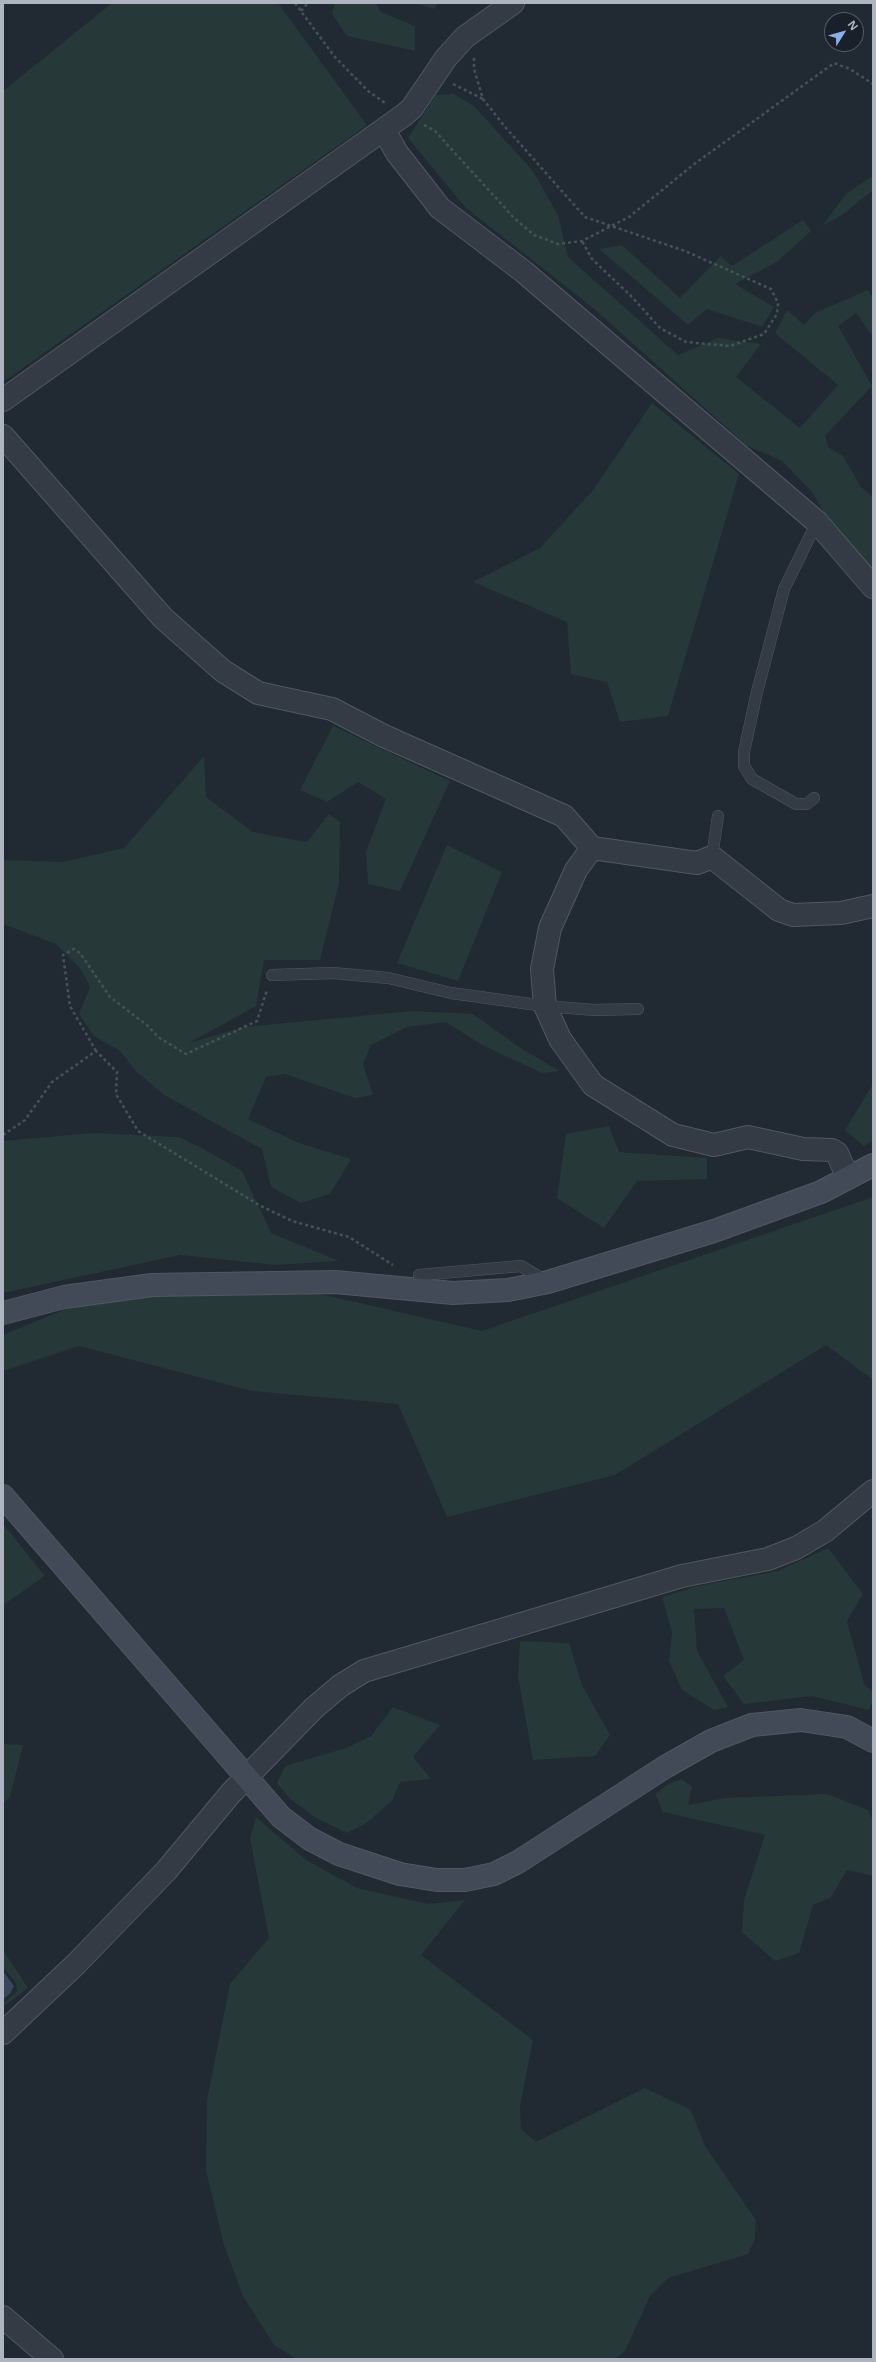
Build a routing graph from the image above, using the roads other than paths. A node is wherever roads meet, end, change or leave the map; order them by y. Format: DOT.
graph roads {
  1 [pos="513,3"];
  2 [pos="384,130"];
  3 [pos="3,400"];
  4 [pos="3,436"];
  5 [pos="817,522"];
  6 [pos="873,587"];
  7 [pos="814,798"];
  8 [pos="718,816"];
  9 [pos="592,848"];
  10 [pos="712,857"];
  11 [pos="873,906"];
  12 [pos="272,975"];
  13 [pos="545,1006"];
  14 [pos="638,1009"];
  15 [pos="873,1165"];
  16 [pos="848,1178"];
  17 [pos="419,1275"];
  18 [pos="548,1282"];
  19 [pos="3,1313"];
  20 [pos="873,1491"];
  21 [pos="3,1496"];
  22 [pos="873,1741"];
  23 [pos="247,1778"];
  24 [pos="3,2033"];
  25 [pos="3,2317"];
  26 [pos="43,2356"];
  1 -- 2 [label="street"];
  2 -- 3 [label="street"];
  2 -- 5 [label="street"];
  4 -- 9 [label="street"];
  5 -- 6 [label="street"];
  5 -- 7 [label="lane"];
  8 -- 10 [label="lane"];
  9 -- 10 [label="street"];
  9 -- 13 [label="street"];
  10 -- 11 [label="street"];
  12 -- 13 [label="lane"];
  13 -- 14 [label="lane"];
  13 -- 16 [label="street"];
  15 -- 16 [label="street"];
  16 -- 18 [label="street"];
  17 -- 18 [label="lane"];
  18 -- 19 [label="street"];
  20 -- 23 [label="street"];
  21 -- 23 [label="street"];
  22 -- 23 [label="street"];
  23 -- 24 [label="street"];
  25 -- 26 [label="street"];
}
